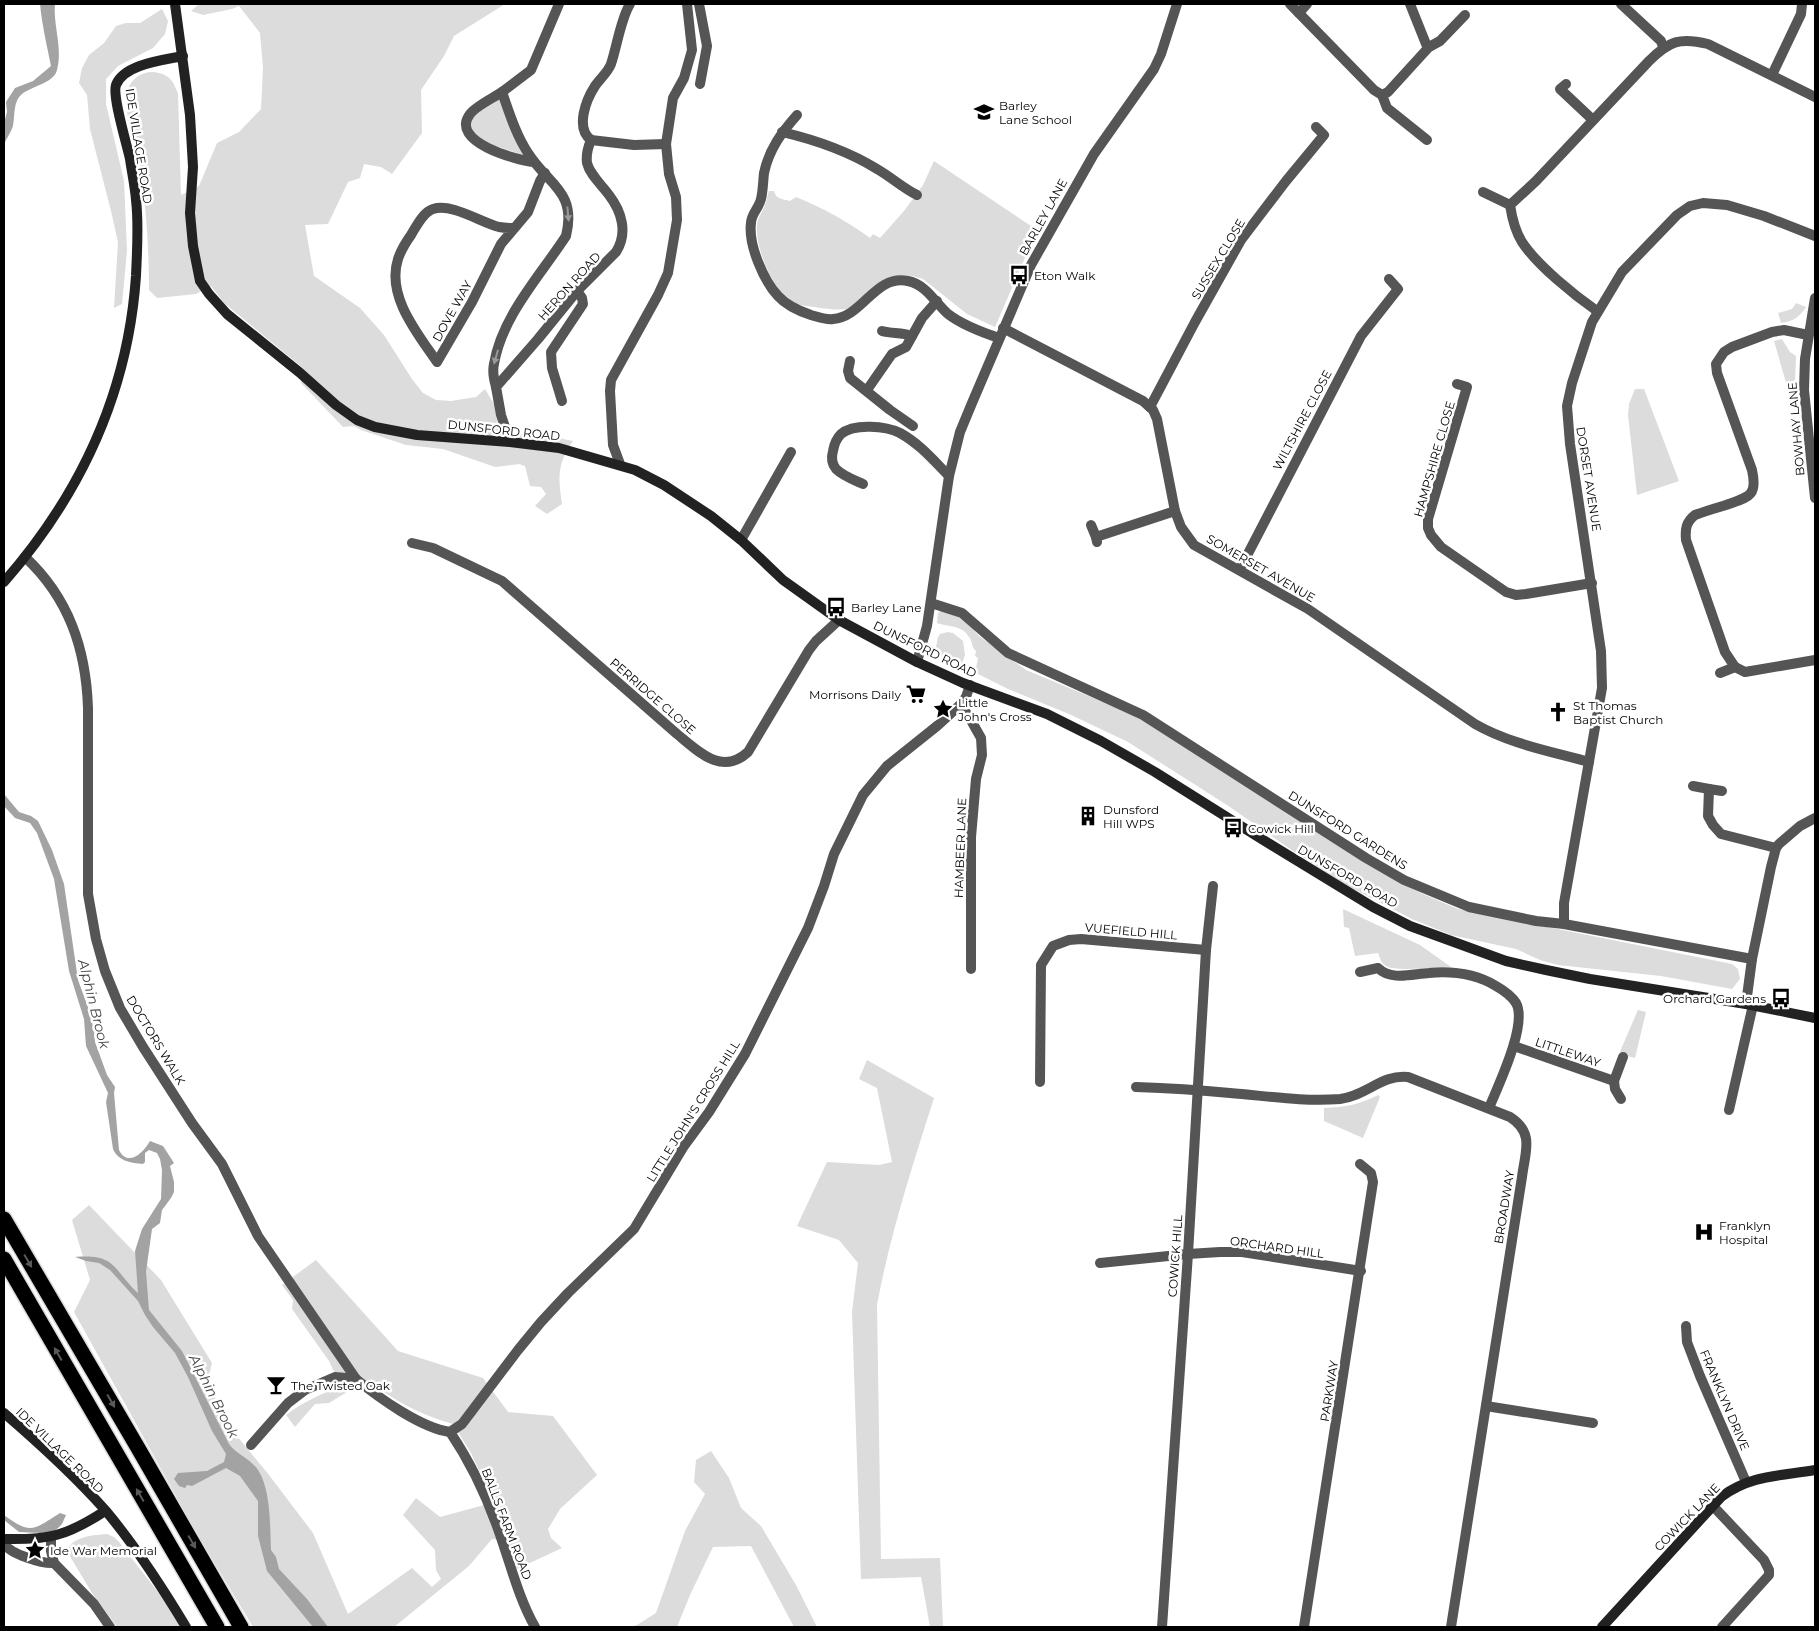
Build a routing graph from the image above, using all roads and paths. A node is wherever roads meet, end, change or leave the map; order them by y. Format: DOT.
graph roads {
  1 [pos="175,4"];
  2 [pos="559,4"];
  3 [pos="630,4"];
  4 [pos="689,4"];
  5 [pos="699,4"];
  6 [pos="1177,4"];
  7 [pos="1290,4"];
  8 [pos="1307,4"];
  9 [pos="1410,4"];
  10 [pos="1621,4"];
  11 [pos="1802,4"];
  12 [pos="1299,13"];
  13 [pos="1465,15"];
  14 [pos="1429,46"];
  15 [pos="1663,47"];
  16 [pos="183,56"];
  17 [pos="1772,75"];
  18 [pos="700,84"];
  19 [pos="502,92"];
  20 [pos="1382,95"];
  21 [pos="1553,97"];
  22 [pos="1815,97"];
  23 [pos="797,115"];
  24 [pos="1593,120"];
  25 [pos="1316,127"];
  26 [pos="782,132"];
  27 [pos="1324,135"];
  28 [pos="591,140"];
  29 [pos="1427,140"];
  30 [pos="666,144"];
  31 [pos="1333,144"];
  32 [pos="534,162"];
  33 [pos="545,173"];
  34 [pos="1482,192"];
  35 [pos="917,195"];
  36 [pos="1510,206"];
  37 [pos="514,228"];
  38 [pos="1815,236"];
  39 [pos="1389,280"];
  40 [pos="1398,289"];
  41 [pos="577,291"];
  42 [pos="1406,297"];
  43 [pos="1815,298"];
  44 [pos="937,302"];
  45 [pos="1597,311"];
  46 [pos="882,331"];
  47 [pos="1001,333"];
  48 [pos="1808,334"];
  49 [pos="912,336"];
  50 [pos="850,361"];
  51 [pos="1457,384"];
  52 [pos="496,387"];
  53 [pos="867,390"];
  54 [pos="562,401"];
  55 [pos="1150,407"];
  56 [pos="913,426"];
  57 [pos="510,442"];
  58 [pos="791,452"];
  59 [pos="620,464"];
  60 [pos="949,476"];
  61 [pos="863,484"];
  62 [pos="1815,498"];
  63 [pos="1175,511"];
  64 [pos="1091,525"];
  65 [pos="741,540"];
  66 [pos="412,543"];
  67 [pos="25,557"];
  68 [pos="1240,569"];
  69 [pos="4,582"];
  70 [pos="1592,583"];
  71 [pos="931,603"];
  72 [pos="839,620"];
  73 [pos="1815,660"];
  74 [pos="917,662"];
  75 [pos="1735,667"];
  76 [pos="1720,673"];
  77 [pos="970,685"];
  78 [pos="960,705"];
  79 [pos="1589,762"];
  80 [pos="1693,786"];
  81 [pos="1709,789"];
  82 [pos="1722,791"];
  83 [pos="1815,818"];
  84 [pos="1776,848"];
  85 [pos="1212,886"];
  86 [pos="1564,924"];
  87 [pos="1206,950"];
  88 [pos="1752,959"];
  89 [pos="971,969"];
  90 [pos="1360,972"];
  91 [pos="1750,1004"];
  92 [pos="1815,1018"];
  93 [pos="1514,1046"];
  94 [pos="1624,1057"];
  95 [pos="1614,1081"];
  96 [pos="1040,1082"];
  97 [pos="1136,1087"];
  98 [pos="1198,1090"];
  99 [pos="1621,1100"];
  100 [pos="1489,1108"];
  101 [pos="1729,1110"];
  102 [pos="1360,1164"];
  103 [pos="4,1219"];
  104 [pos="1188,1254"];
  105 [pos="4,1259"];
  106 [pos="1100,1263"];
  107 [pos="1361,1272"];
  108 [pos="1686,1326"];
  109 [pos="343,1359"];
  110 [pos="335,1377"];
  111 [pos="356,1379"];
  112 [pos="1486,1406"];
  113 [pos="4,1414"];
  114 [pos="1593,1423"];
  115 [pos="450,1432"];
  116 [pos="251,1445"];
  117 [pos="1815,1470"];
  118 [pos="1746,1482"];
  119 [pos="1713,1506"];
  120 [pos="105,1511"];
  121 [pos="51,1537"];
  122 [pos="4,1539"];
  123 [pos="4,1543"];
  124 [pos="54,1564"];
  125 [pos="110,1627"];
  126 [pos="186,1627"];
  127 [pos="217,1627"];
  128 [pos="241,1627"];
  129 [pos="535,1627"];
  130 [pos="1162,1627"];
  131 [pos="1304,1627"];
  132 [pos="1451,1627"];
  133 [pos="1602,1627"];
  134 [pos="1722,1627"];
  1 -- 16 [label="main road, DUNSFORD ROAD"];
  2 -- 19 [label="street"];
  3 -- 28 [label="street"];
  4 -- 30 [label="street"];
  5 -- 18 [label="street"];
  6 -- 47 [label="street, BARLEY LANE"];
  7 -- 12 [label="street"];
  8 -- 12 [label="street"];
  9 -- 14 [label="street"];
  10 -- 15 [label="street"];
  11 -- 17 [label="street"];
  12 -- 20 [label="street"];
  13 -- 14 [label="street"];
  14 -- 20 [label="street"];
  15 -- 17 [label="street"];
  15 -- 24 [label="street"];
  16 -- 57 [label="main road, DUNSFORD ROAD"];
  16 -- 67 [label="main road, IDE VILLAGE ROAD"];
  17 -- 22 [label="street"];
  19 -- 32 [label="street"];
  19 -- 32 [label="street"];
  20 -- 29 [label="street"];
  21 -- 24 [label="street"];
  23 -- 26 [label="street"];
  24 -- 36 [label="street"];
  25 -- 27 [label="street"];
  26 -- 35 [label="street"];
  26 -- 44 [label="street"];
  27 -- 31 [label="street"];
  27 -- 55 [label="street, SUSSEX CLOSE"];
  28 -- 30 [label="street"];
  28 -- 41 [label="street, HERON ROAD"];
  30 -- 59 [label="street"];
  32 -- 33 [label="street"];
  33 -- 37 [label="street, DOVE WAY"];
  33 -- 52 [label="street, one-way"];
  34 -- 36 [label="street"];
  36 -- 45 [label="street"];
  37 -- 37 [label="street, DOVE WAY"];
  38 -- 45 [label="street, DORSET AVENUE"];
  39 -- 40 [label="street"];
  40 -- 42 [label="street"];
  40 -- 68 [label="street, WILTSHIRE CLOSE"];
  41 -- 52 [label="street, HERON ROAD"];
  41 -- 54 [label="street"];
  43 -- 48 [label="street, BOWHAY LANE"];
  44 -- 47 [label="street"];
  44 -- 49 [label="street"];
  45 -- 70 [label="street, DORSET AVENUE"];
  46 -- 49 [label="street"];
  47 -- 55 [label="street"];
  47 -- 60 [label="street, BARLEY LANE"];
  48 -- 62 [label="street, BOWHAY LANE"];
  48 -- 75 [label="street"];
  49 -- 53 [label="street"];
  50 -- 53 [label="street"];
  51 -- 70 [label="street, HAMPSHIRE CLOSE"];
  52 -- 57 [label="street"];
  53 -- 56 [label="street"];
  55 -- 63 [label="street, SOMERSET AVENUE"];
  57 -- 59 [label="main road, DUNSFORD ROAD"];
  58 -- 65 [label="street"];
  59 -- 65 [label="main road, DUNSFORD ROAD"];
  60 -- 61 [label="street"];
  60 -- 71 [label="street, BARLEY LANE"];
  63 -- 64 [label="street"];
  63 -- 68 [label="street, SOMERSET AVENUE"];
  65 -- 72 [label="main road, DUNSFORD ROAD"];
  66 -- 72 [label="street, PERRIDGE CLOSE"];
  67 -- 69 [label="main road, IDE VILLAGE ROAD"];
  67 -- 109 [label="street, DOCTORS WALK"];
  68 -- 79 [label="street, SOMERSET AVENUE"];
  70 -- 79 [label="street, DORSET AVENUE"];
  71 -- 74 [label="street, BARLEY LANE"];
  71 -- 86 [label="street, DUNSFORD GARDENS"];
  72 -- 74 [label="main road, DUNSFORD ROAD"];
  73 -- 75 [label="street"];
  74 -- 77 [label="main road, DUNSFORD ROAD"];
  75 -- 76 [label="street"];
  77 -- 78 [label="street, LITTLE JOHN'S CROSS HILL"];
  77 -- 91 [label="main road, DUNSFORD ROAD"];
  78 -- 89 [label="street, HAMBEER LANE"];
  78 -- 115 [label="street, LITTLE JOHN'S CROSS HILL"];
  79 -- 86 [label="street, DORSET AVENUE"];
  80 -- 81 [label="street"];
  81 -- 82 [label="street"];
  81 -- 84 [label="street"];
  83 -- 84 [label="street"];
  84 -- 88 [label="street"];
  85 -- 87 [label="street, COWICK HILL"];
  86 -- 88 [label="street, DUNSFORD GARDENS"];
  87 -- 96 [label="street, VUEFIELD HILL"];
  87 -- 98 [label="street, COWICK HILL"];
  88 -- 91 [label="street"];
  90 -- 93 [label="street"];
  91 -- 92 [label="main road, DUNSFORD ROAD"];
  91 -- 101 [label="street"];
  93 -- 95 [label="street, LITTLEWAY"];
  93 -- 100 [label="street"];
  94 -- 95 [label="street"];
  95 -- 99 [label="street"];
  97 -- 98 [label="street, BROADWAY"];
  98 -- 100 [label="street, BROADWAY"];
  98 -- 104 [label="street, COWICK HILL"];
  100 -- 112 [label="street, BROADWAY"];
  102 -- 107 [label="street, PARKWAY"];
  103 -- 128 [label="highway, one-way"];
  104 -- 106 [label="street, ORCHARD HILL"];
  104 -- 107 [label="street, ORCHARD HILL"];
  104 -- 130 [label="street, COWICK HILL"];
  127 -- 105 [label="highway, one-way"];
  107 -- 131 [label="street, PARKWAY"];
  108 -- 118 [label="street, FRANKLYN DRIVE"];
  109 -- 110 [label="street"];
  109 -- 111 [label="street"];
  110 -- 111 [label="street"];
  110 -- 116 [label="street"];
  111 -- 115 [label="street"];
  112 -- 114 [label="street"];
  112 -- 132 [label="street, BROADWAY"];
  113 -- 120 [label="main road, IDE VILLAGE ROAD"];
  115 -- 129 [label="street, BALLS FARM ROAD"];
  117 -- 118 [label="main road, COWICK LANE"];
  118 -- 119 [label="main road, COWICK LANE"];
  119 -- 133 [label="main road, COWICK LANE"];
  119 -- 134 [label="street"];
  120 -- 121 [label="main road"];
  120 -- 126 [label="main road, IDE VILLAGE ROAD"];
  121 -- 122 [label="main road"];
  121 -- 124 [label="street"];
  123 -- 124 [label="street"];
  124 -- 125 [label="street"];
}
